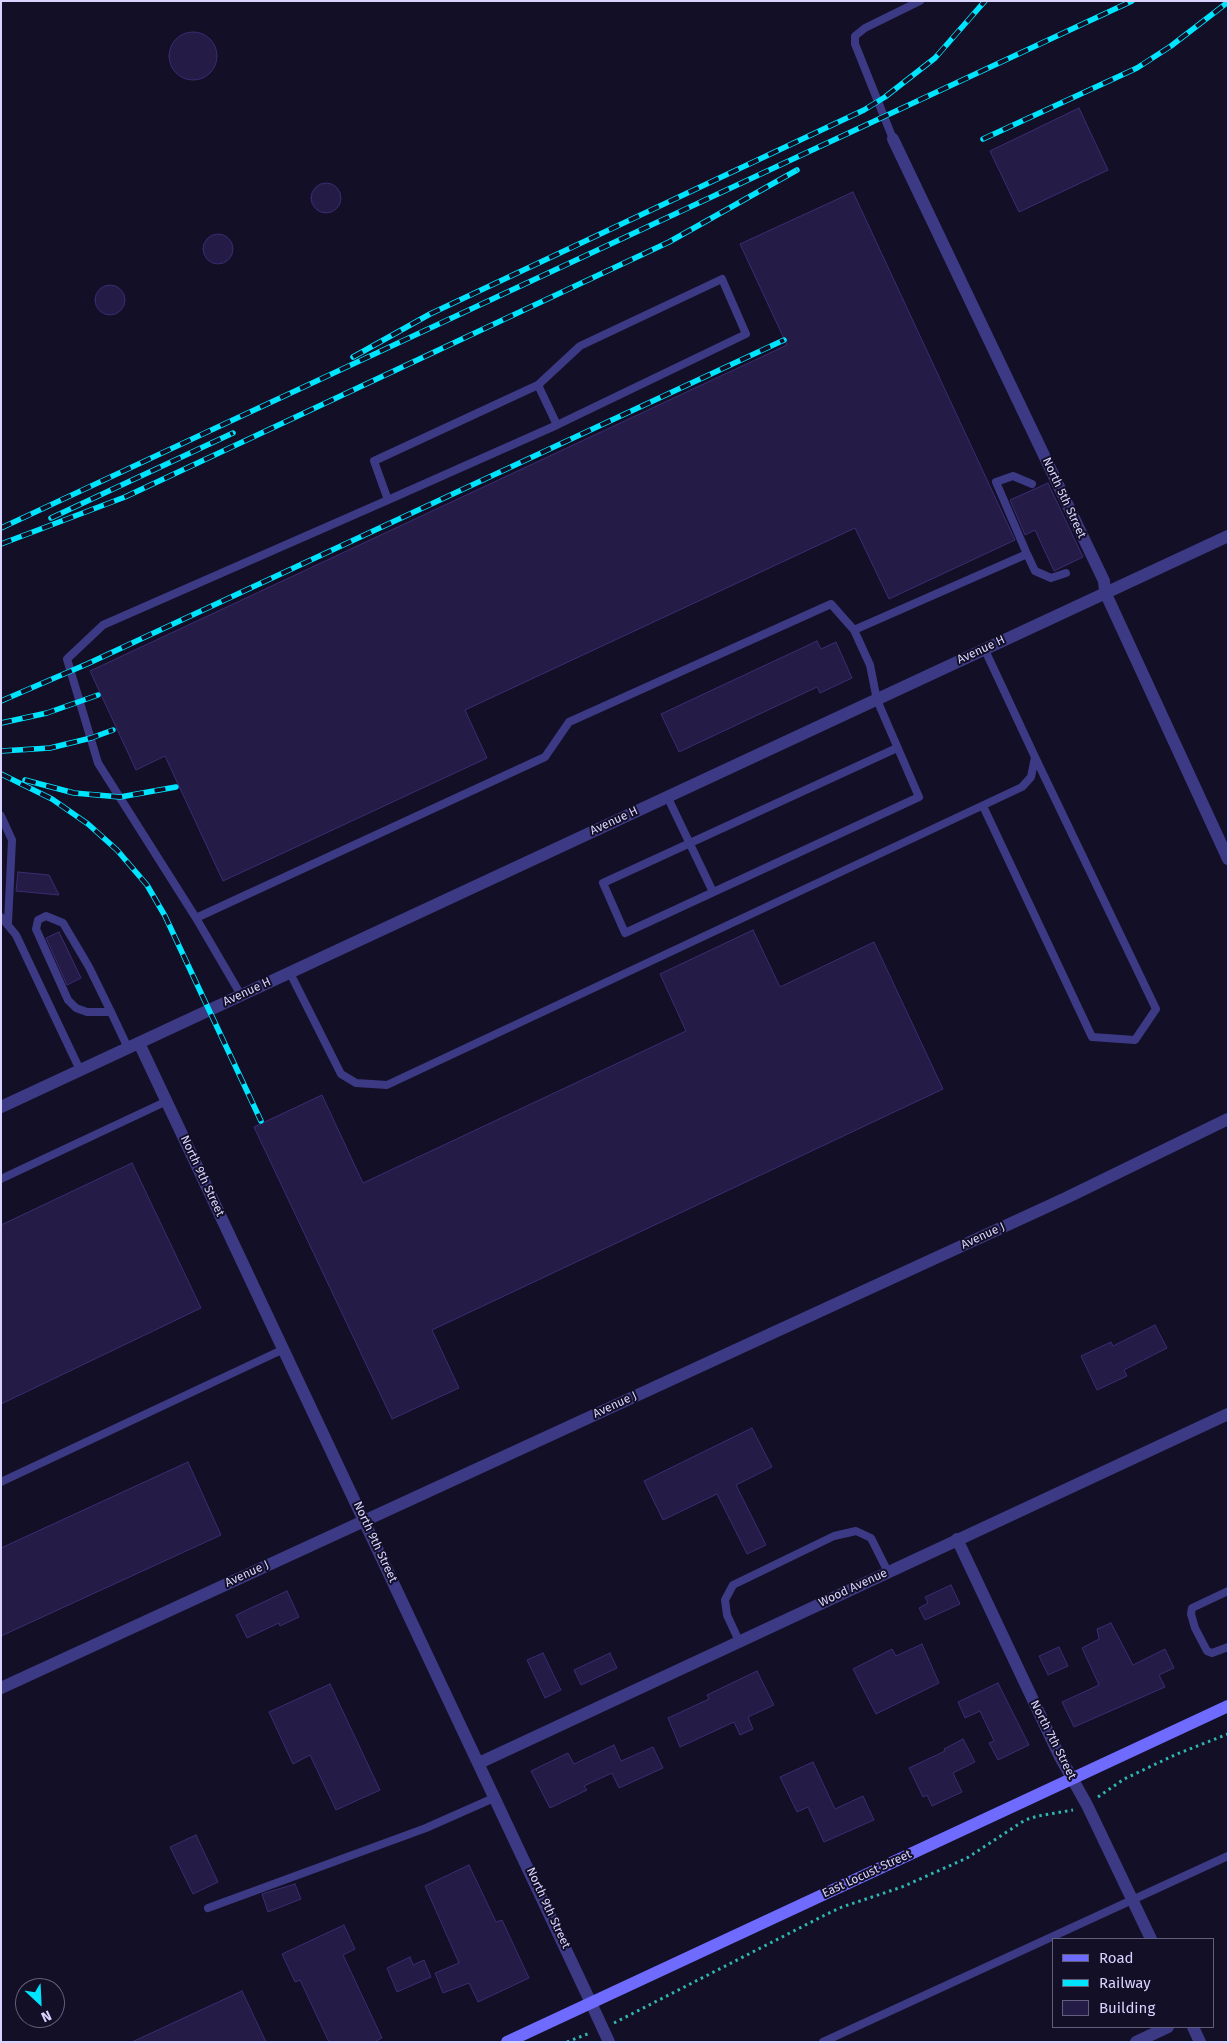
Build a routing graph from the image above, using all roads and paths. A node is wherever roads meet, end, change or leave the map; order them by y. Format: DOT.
graph roads {
  1 [pos="920,1"];
  2 [pos="894,139"];
  3 [pos="538,385"];
  4 [pos="557,425"];
  5 [pos="1032,484"];
  6 [pos="388,500"];
  7 [pos="1228,536"];
  8 [pos="1027,554"];
  9 [pos="1066,573"];
  10 [pos="1105,592"];
  11 [pos="854,630"];
  12 [pos="984,648"];
  13 [pos="877,700"];
  14 [pos="897,748"];
  15 [pos="1035,757"];
  16 [pos="667,796"];
  17 [pos="983,806"];
  18 [pos="1,816"];
  19 [pos="689,843"];
  20 [pos="1228,859"];
  21 [pos="713,892"];
  22 [pos="1,917"];
  23 [pos="196,918"];
  24 [pos="5,925"];
  25 [pos="290,973"];
  26 [pos="241,996"];
  27 [pos="111,1012"];
  28 [pos="134,1045"];
  29 [pos="80,1070"];
  30 [pos="167,1101"];
  31 [pos="1,1107"];
  32 [pos="1228,1119"];
  33 [pos="1,1179"];
  34 [pos="284,1349"];
  35 [pos="1228,1414"];
  36 [pos="1,1482"];
  37 [pos="364,1520"];
  38 [pos="957,1540"];
  39 [pos="888,1572"];
  40 [pos="1228,1591"];
  41 [pos="739,1641"];
  42 [pos="1228,1647"];
  43 [pos="2,1685"];
  44 [pos="1228,1706"];
  45 [pos="1228,1734"];
  46 [pos="479,1763"];
  47 [pos="1073,1779"];
  48 [pos="496,1797"];
  49 [pos="1087,1804"];
  50 [pos="1228,1856"];
  51 [pos="1132,1898"];
  52 [pos="208,1908"];
  53 [pos="1151,1938"];
  54 [pos="591,2003"];
  55 [pos="1166,2028"];
  56 [pos="1193,2028"];
  57 [pos="603,2029"];
  58 [pos="507,2042"];
  59 [pos="567,2042"];
  60 [pos="609,2042"];
  61 [pos="823,2042"];
  62 [pos="1136,2042"];
  63 [pos="1200,2042"];
  1 -- 2 [label="lane"];
  2 -- 10 [label="street, North 5th Street"];
  3 -- 4 [label="lane"];
  3 -- 4 [label="lane"];
  3 -- 6 [label="lane"];
  4 -- 6 [label="lane"];
  5 -- 8 [label="lane"];
  6 -- 23 [label="lane"];
  7 -- 10 [label="street, Avenue H"];
  8 -- 9 [label="lane"];
  8 -- 11 [label="lane"];
  10 -- 12 [label="street, Avenue H"];
  10 -- 20 [label="street, North 5th Street"];
  11 -- 13 [label="lane"];
  11 -- 23 [label="lane"];
  12 -- 13 [label="street, Avenue H"];
  12 -- 15 [label="lane"];
  13 -- 14 [label="lane"];
  13 -- 16 [label="street, Avenue H"];
  14 -- 19 [label="lane"];
  14 -- 21 [label="lane"];
  15 -- 17 [label="lane"];
  15 -- 17 [label="lane"];
  16 -- 19 [label="lane"];
  16 -- 25 [label="street, Avenue H"];
  17 -- 25 [label="lane"];
  18 -- 24 [label="lane"];
  19 -- 21 [label="lane"];
  19 -- 21 [label="lane"];
  22 -- 24 [label="lane"];
  23 -- 26 [label="lane"];
  24 -- 29 [label="lane"];
  25 -- 26 [label="street, Avenue H"];
  26 -- 28 [label="street, Avenue H"];
  27 -- 27 [label="lane"];
  27 -- 28 [label="lane"];
  28 -- 29 [label="street, Avenue H"];
  28 -- 30 [label="street, North 9th Street"];
  29 -- 31 [label="street, Avenue H"];
  30 -- 33 [label="lane"];
  30 -- 34 [label="street, North 9th Street"];
  32 -- 37 [label="street, Avenue J"];
  34 -- 36 [label="lane"];
  34 -- 37 [label="street, North 9th Street"];
  35 -- 38 [label="street, Wood Avenue"];
  37 -- 43 [label="street, Avenue J"];
  37 -- 46 [label="street, North 9th Street"];
  38 -- 39 [label="street, Wood Avenue"];
  38 -- 47 [label="street, North 7th Street"];
  39 -- 41 [label="street, Wood Avenue"];
  39 -- 41 [label="lane"];
  40 -- 42 [label="lane"];
  41 -- 46 [label="street, Wood Avenue"];
  44 -- 47 [label="main road, East Locust Street"];
  45 -- 49 [label="path"];
  46 -- 48 [label="street, North 9th Street"];
  47 -- 49 [label="street, North 7th Street"];
  47 -- 54 [label="main road, East Locust Street"];
  48 -- 52 [label="lane"];
  48 -- 54 [label="street, North 9th Street"];
  49 -- 51 [label="street, North 7th Street"];
  49 -- 57 [label="path"];
  50 -- 51 [label="lane"];
  51 -- 53 [label="street, North 7th Street"];
  51 -- 61 [label="lane"];
  54 -- 57 [label="street, North 9th Street"];
  54 -- 58 [label="main road, East Locust Street"];
  55 -- 62 [label="street"];
  56 -- 63 [label="street"];
  57 -- 59 [label="path"];
  57 -- 60 [label="street, North 9th Street"];
}
